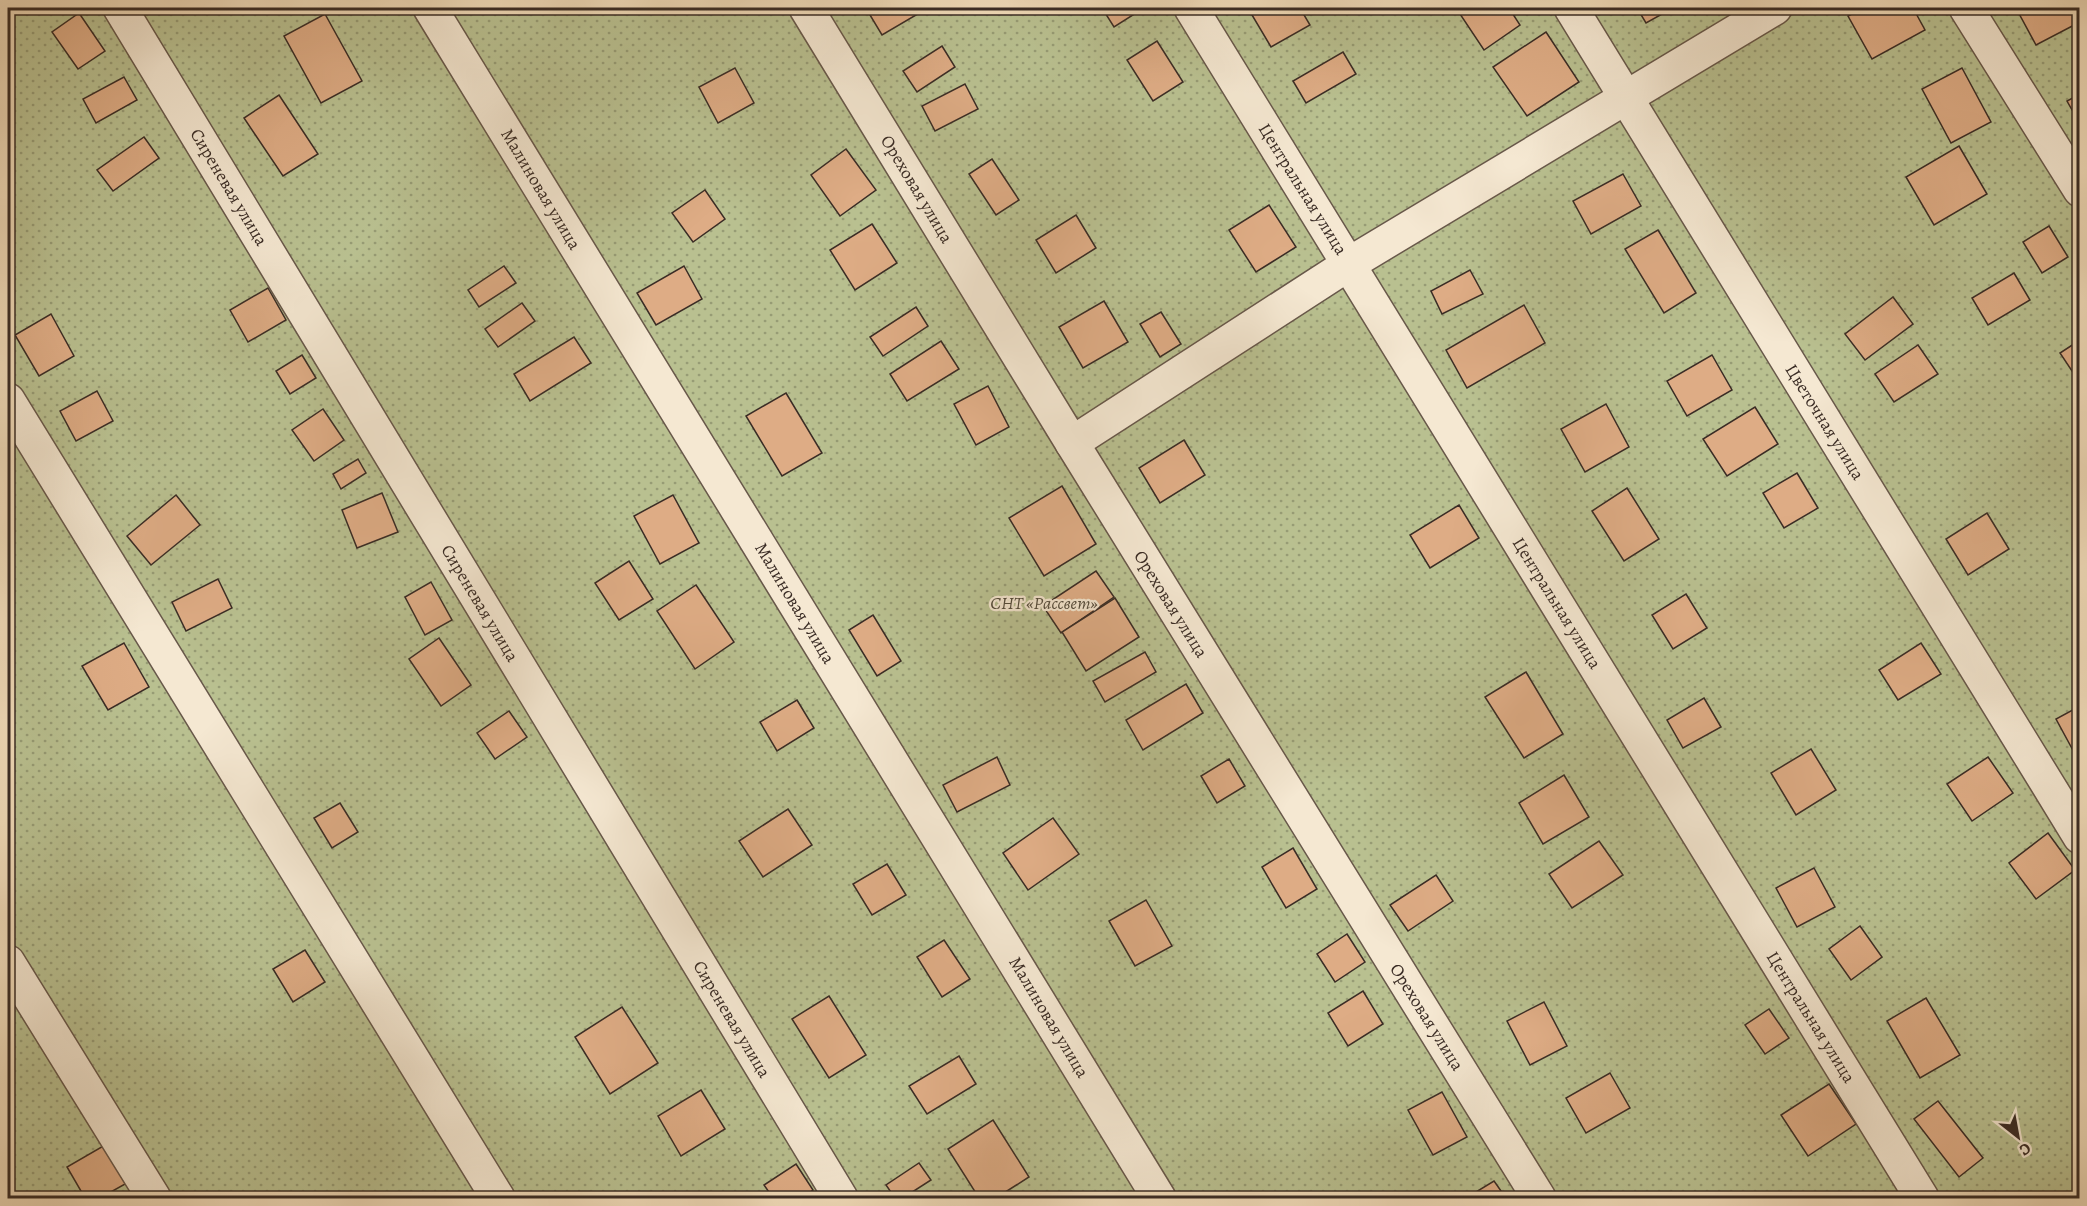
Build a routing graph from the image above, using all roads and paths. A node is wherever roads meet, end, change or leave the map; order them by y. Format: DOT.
graph roads {
  1 [pos="120,8"];
  2 [pos="430,8"];
  3 [pos="806,8"];
  4 [pos="1191,8"];
  5 [pos="1571,8"];
  6 [pos="1774,8"];
  7 [pos="1966,8"];
  8 [pos="1625,98"];
  9 [pos="2079,190"];
  10 [pos="1350,264"];
  11 [pos="8,400"];
  12 [pos="1072,443"];
  13 [pos="2079,837"];
  14 [pos="8,962"];
  15 [pos="154,1198"];
  16 [pos="498,1198"];
  17 [pos="841,1198"];
  18 [pos="1160,1198"];
  19 [pos="1539,1198"];
  20 [pos="1922,1198"];
  1 -- 17 [label="street, Сиреневая улица"];
  2 -- 18 [label="street, Малиновая улица"];
  3 -- 12 [label="street, Ореховая улица"];
  4 -- 10 [label="street, Центральная улица"];
  5 -- 8 [label="street, Цветочная улица"];
  6 -- 8 [label="street"];
  7 -- 9 [label="street"];
  8 -- 10 [label="street"];
  8 -- 13 [label="street, Цветочная улица"];
  10 -- 12 [label="street"];
  10 -- 20 [label="street, Центральная улица"];
  11 -- 16 [label="street"];
  12 -- 19 [label="street, Ореховая улица"];
  14 -- 15 [label="street"];
}
